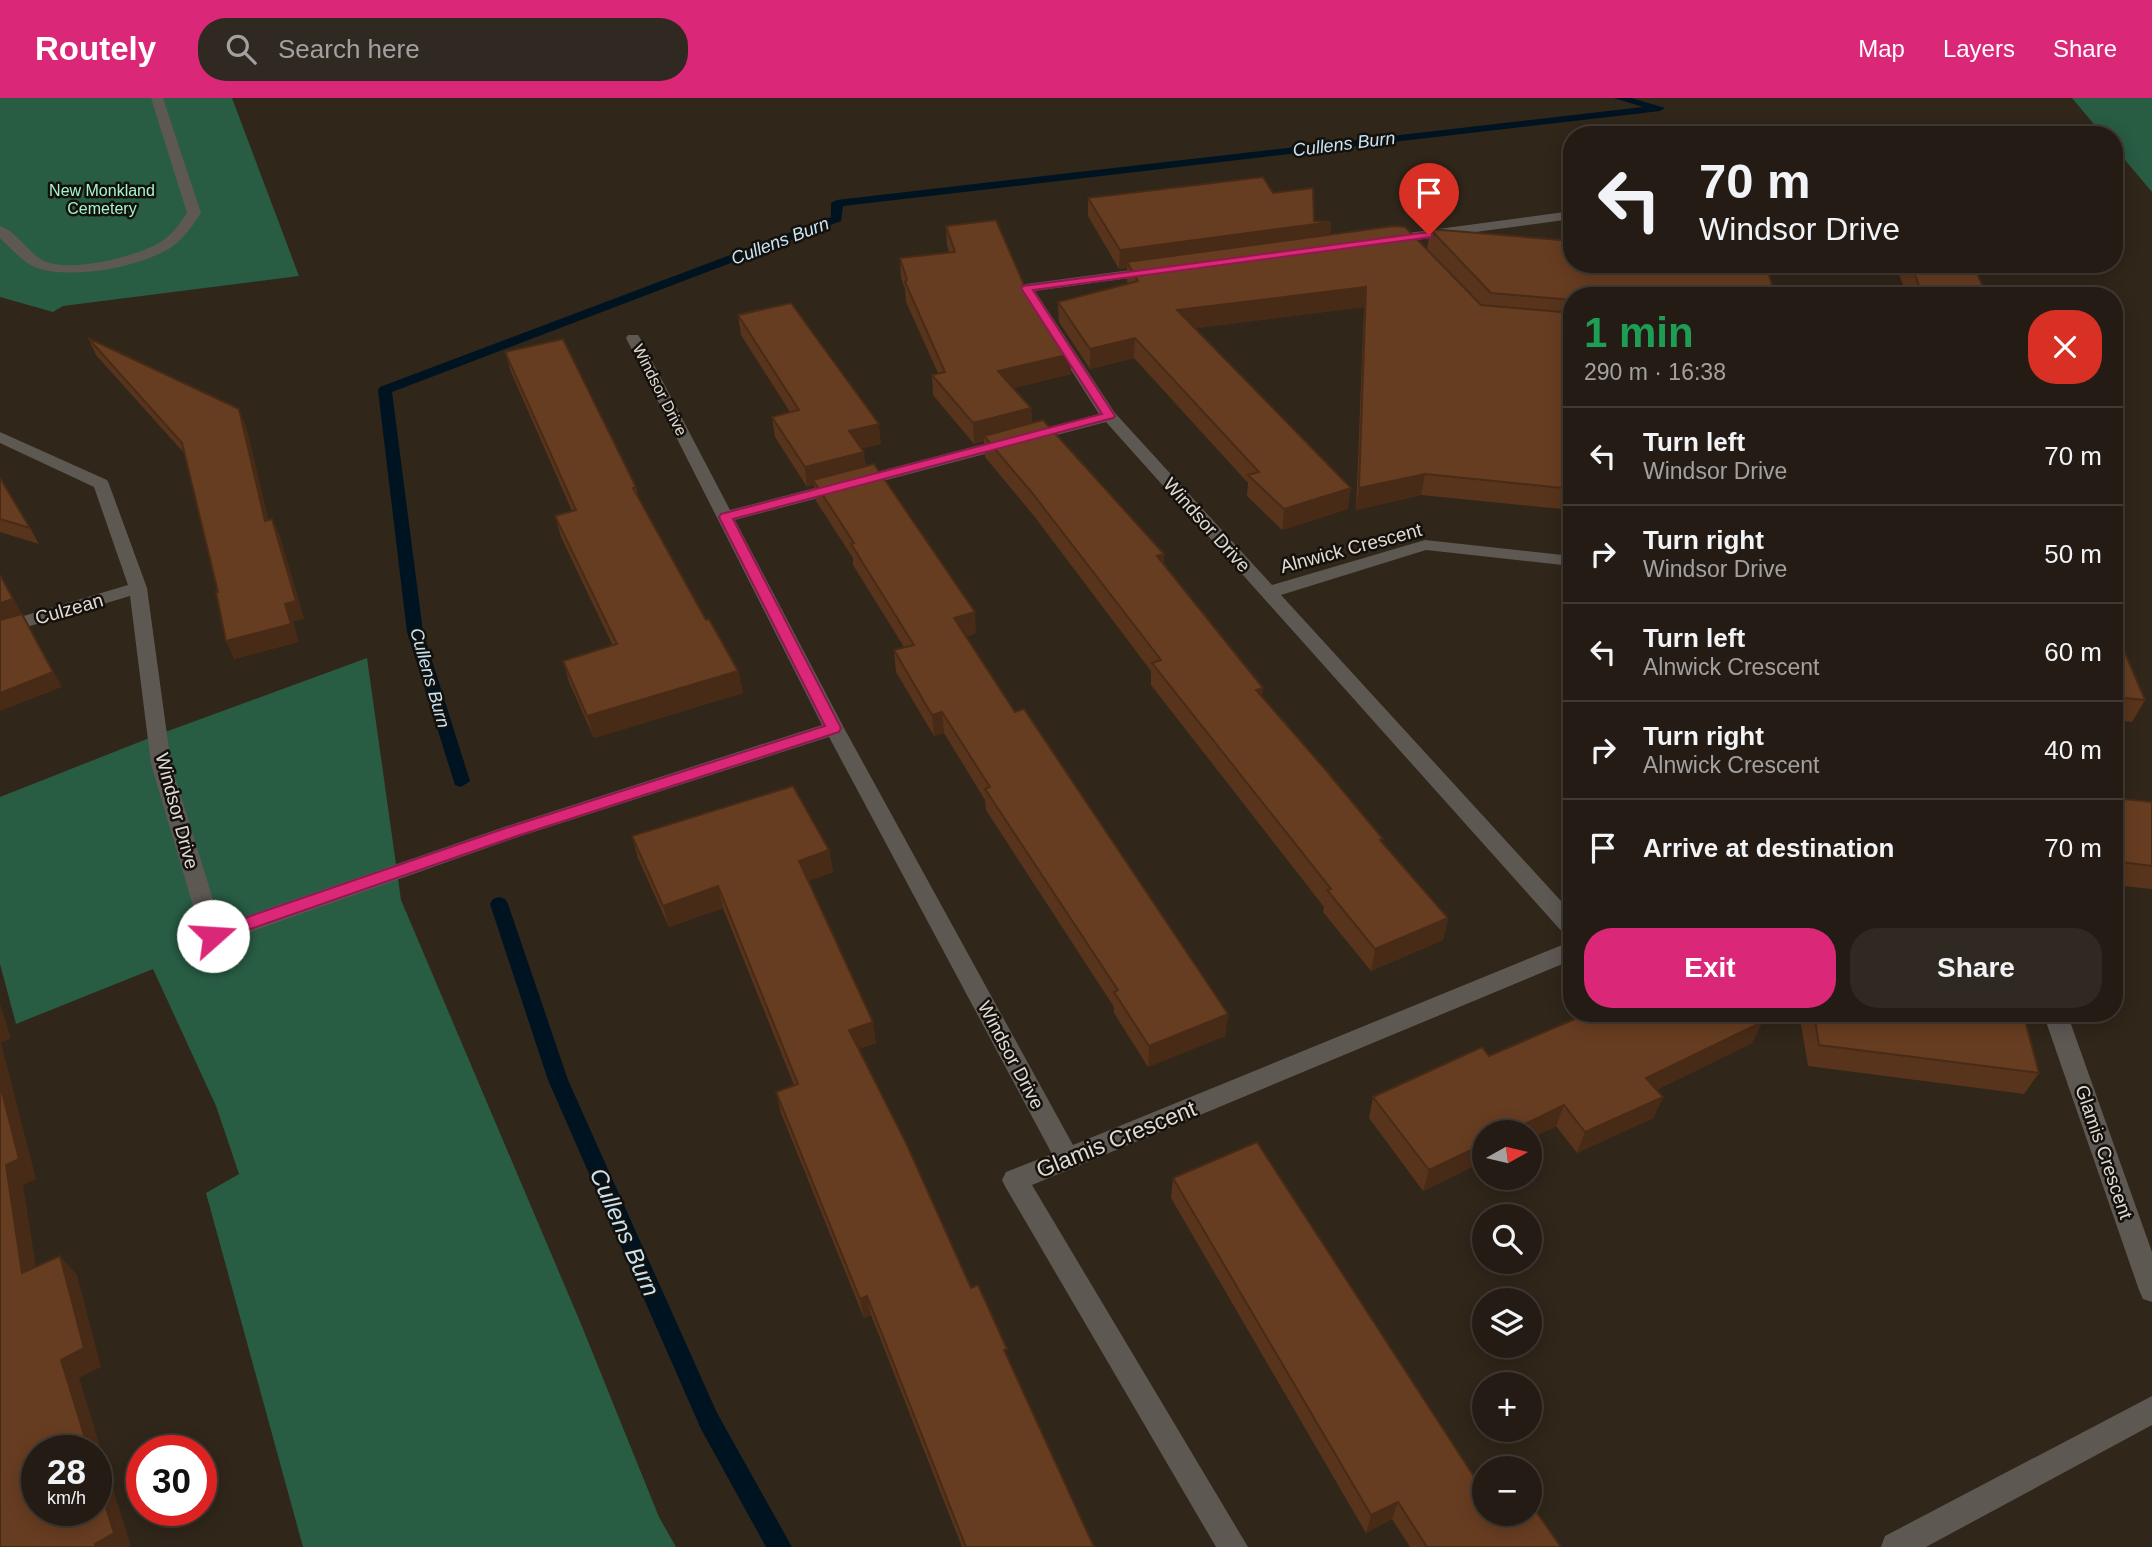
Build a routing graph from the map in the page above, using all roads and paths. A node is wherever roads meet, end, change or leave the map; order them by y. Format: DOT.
graph roads {
  1 [pos="157,98"];
  2 [pos="1563,216"];
  3 [pos="0,230"];
  4 [pos="1364,243"];
  5 [pos="1162,270"];
  6 [pos="633,338"];
  7 [pos="1109,416"];
  8 [pos="0,437"];
  9 [pos="725,517"];
  10 [pos="1563,560"];
  11 [pos="138,588"];
  12 [pos="1267,593"];
  13 [pos="0,629"];
  14 [pos="834,728"];
  15 [pos="1563,918"];
  16 [pos="1563,954"];
  17 [pos="2058,1022"];
  18 [pos="1068,1160"];
  19 [pos="2152,1290"];
  20 [pos="2152,1410"];
  21 [pos="1233,1547"];
  22 [pos="1896,1547"];
  1 -- 3 [label="street"];
  2 -- 4 [label="street"];
  5 -- 7 [label="street"];
  6 -- 9 [label="street, Windsor Drive"];
  7 -- 9 [label="street"];
  7 -- 12 [label="street, Windsor Drive"];
  8 -- 11 [label="street, Windsor Drive"];
  9 -- 14 [label="street, Windsor Drive"];
  10 -- 12 [label="street, Alnwick Crescent"];
  11 -- 13 [label="street, Culzean"];
  11 -- 14 [label="street, Windsor Drive"];
  12 -- 15 [label="street, Windsor Drive"];
  14 -- 18 [label="street, Windsor Drive"];
  16 -- 18 [label="street, Glamis Crescent"];
  17 -- 19 [label="street, Glamis Crescent"];
  18 -- 21 [label="street, Glamis Crescent"];
  20 -- 22 [label="street"];
}
